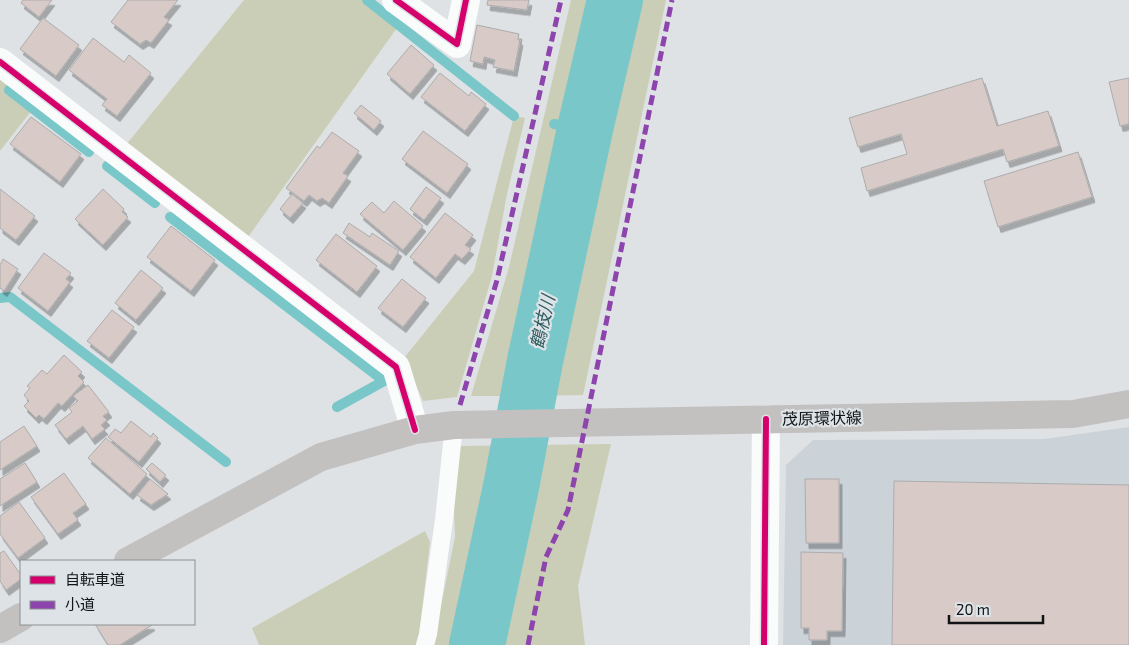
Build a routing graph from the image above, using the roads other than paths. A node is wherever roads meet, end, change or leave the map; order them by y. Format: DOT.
graph roads {
  1 [pos="396,0"];
  2 [pos="466,0"];
  3 [pos="0,62"];
  4 [pos="1129,404"];
  5 [pos="766,419"];
  6 [pos="454,425"];
  7 [pos="415,430"];
  8 [pos="130,560"];
  9 [pos="20,618"];
  10 [pos="0,628"];
  11 [pos="426,645"];
  12 [pos="764,645"];
  1 -- 2 [label="street"];
  3 -- 7 [label="street"];
  4 -- 5 [label="main road, 茂原環状線"];
  5 -- 6 [label="main road, 茂原環状線"];
  5 -- 12 [label="street"];
  6 -- 7 [label="main road, 茂原環状線"];
  6 -- 11 [label="lane"];
  7 -- 8 [label="main road, 茂原環状線"];
  9 -- 10 [label="main road"];
}
